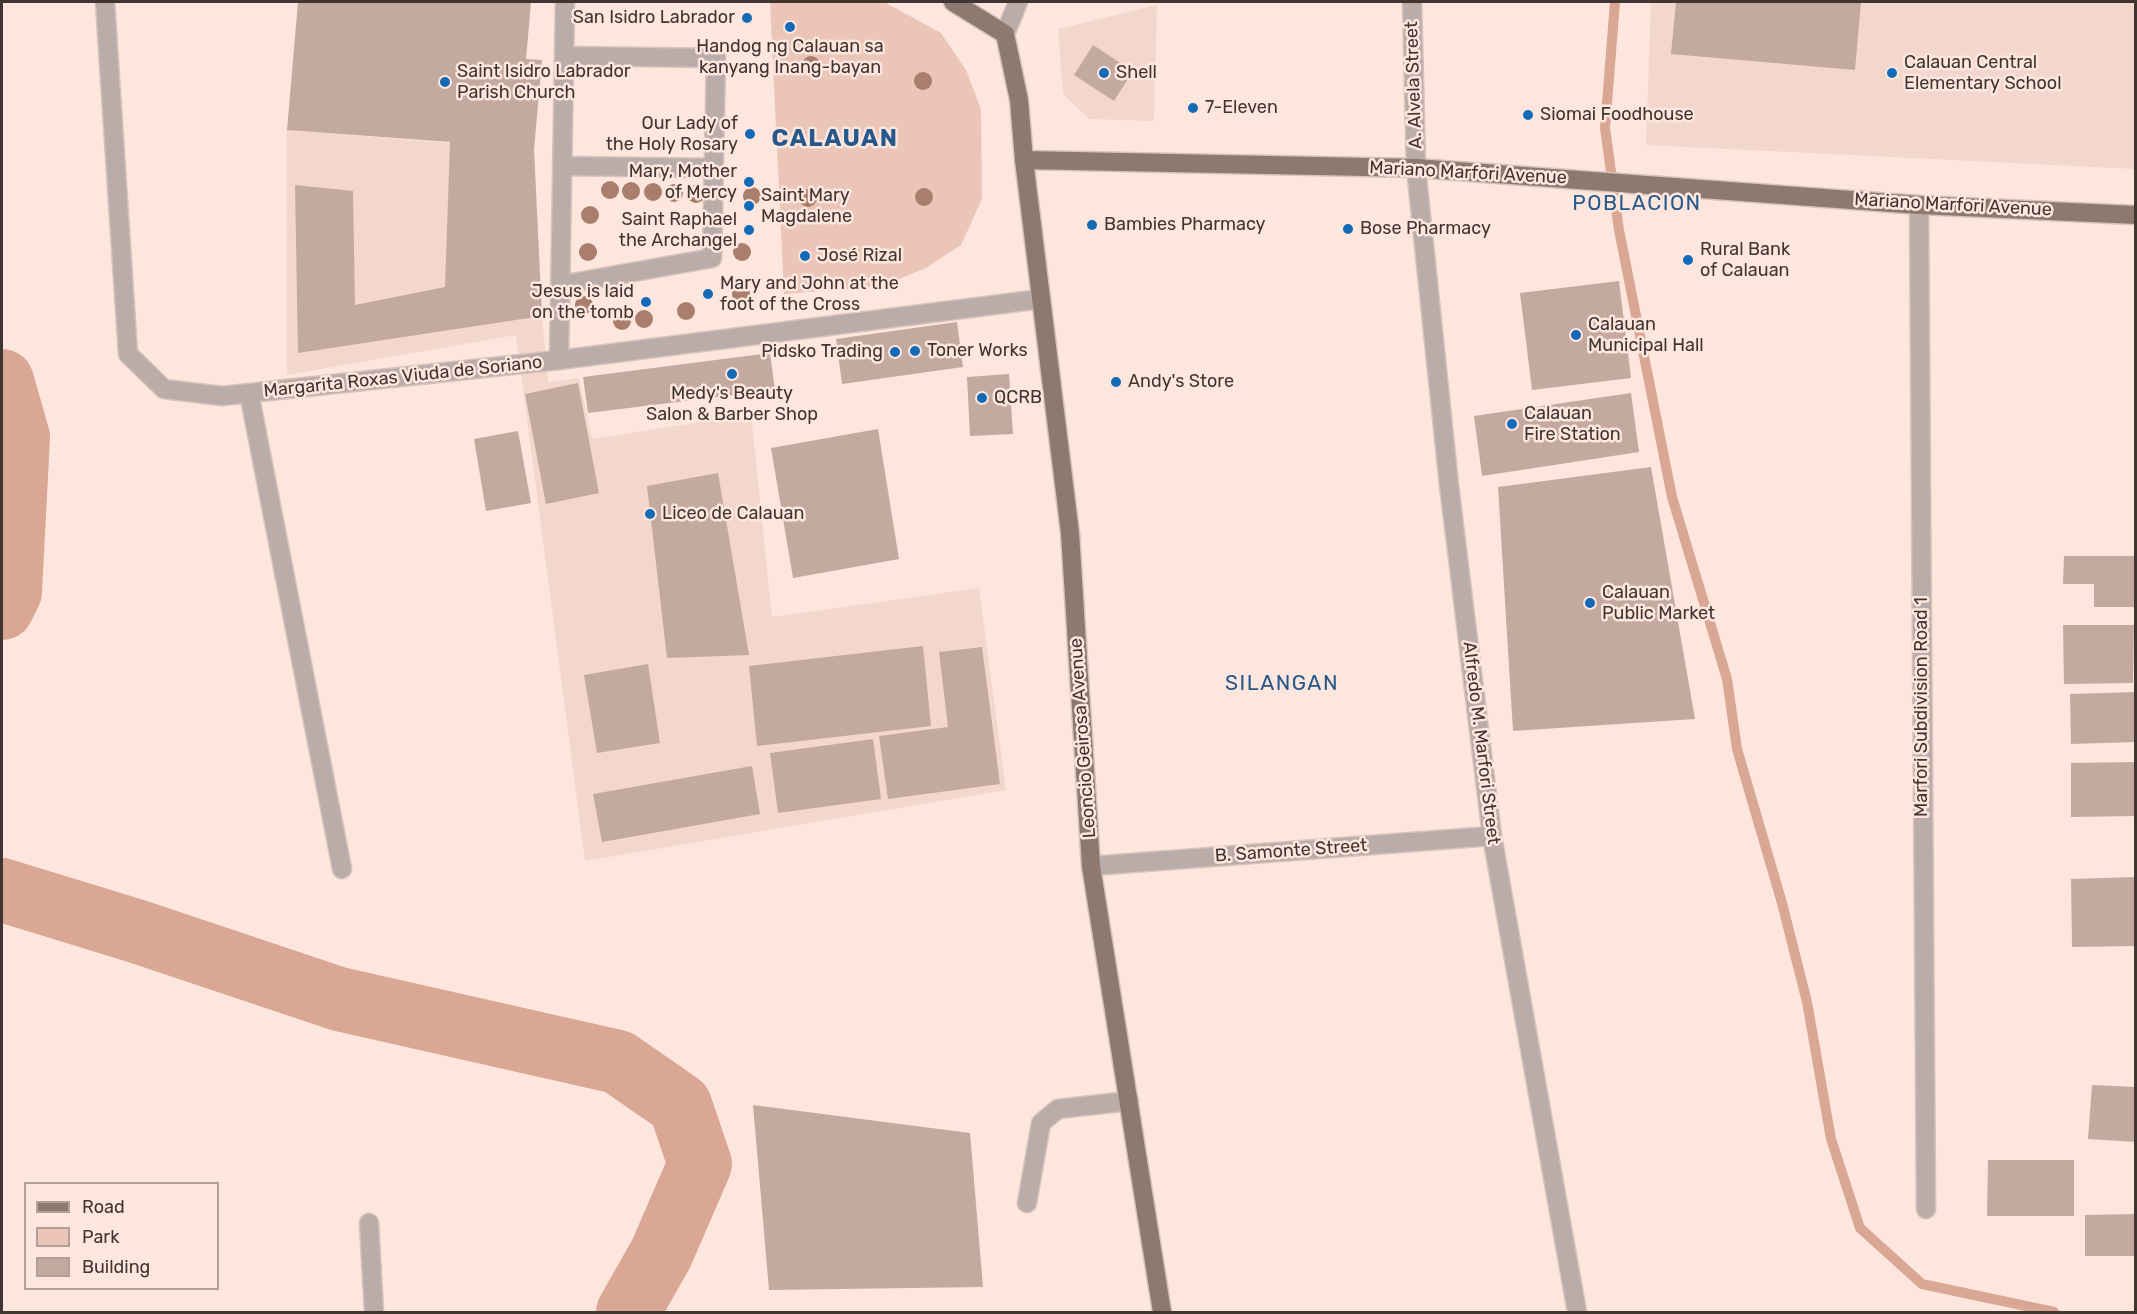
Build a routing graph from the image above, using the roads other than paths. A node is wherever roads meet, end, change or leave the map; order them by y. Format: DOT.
graph roads {
  1 [pos="105,2"];
  2 [pos="565,2"];
  3 [pos="953,2"];
  4 [pos="1018,2"];
  5 [pos="1412,2"];
  6 [pos="1005,34"];
  7 [pos="564,56"];
  8 [pos="1024,160"];
  9 [pos="562,166"];
  10 [pos="714,168"];
  11 [pos="1416,168"];
  12 [pos="1919,204"];
  13 [pos="2136,215"];
  14 [pos="561,285"];
  15 [pos="1041,299"];
  16 [pos="559,360"];
  17 [pos="249,393"];
  18 [pos="1491,836"];
  19 [pos="1091,866"];
  20 [pos="342,868"];
  21 [pos="1129,1101"];
  22 [pos="1028,1203"];
  23 [pos="1926,1209"];
  24 [pos="369,1223"];
  25 [pos="374,1312"];
  26 [pos="1162,1312"];
  27 [pos="1577,1312"];
  1 -- 17 [label="street, Margarita Roxas Viuda de Soriano"];
  2 -- 7 [label="street"];
  3 -- 6 [label="main road"];
  4 -- 6 [label="street"];
  5 -- 11 [label="street, A. Alvela Street"];
  6 -- 8 [label="main road"];
  7 -- 9 [label="street"];
  7 -- 10 [label="street"];
  8 -- 11 [label="main road, Mariano Marfori Avenue"];
  8 -- 15 [label="main road, Leoncio Geirosa Avenue"];
  9 -- 10 [label="street"];
  9 -- 14 [label="street"];
  10 -- 14 [label="street"];
  11 -- 12 [label="main road, Mariano Marfori Avenue"];
  11 -- 18 [label="street, Alfredo M. Marfori Street"];
  12 -- 13 [label="main road, Mariano Marfori Avenue"];
  12 -- 23 [label="street, Marfori Subdivision Road 1"];
  14 -- 16 [label="street"];
  15 -- 16 [label="street, Margarita Roxas Viuda de Soriano"];
  15 -- 19 [label="main road, Leoncio Geirosa Avenue"];
  16 -- 17 [label="street, Margarita Roxas Viuda de Soriano"];
  17 -- 20 [label="street"];
  18 -- 19 [label="street, B. Samonte Street"];
  18 -- 27 [label="street, Alfredo M. Marfori Street"];
  19 -- 21 [label="main road, Leoncio Geirosa Avenue"];
  21 -- 22 [label="street"];
  21 -- 26 [label="main road, Leoncio Geirosa Avenue"];
  24 -- 25 [label="street"];
}
